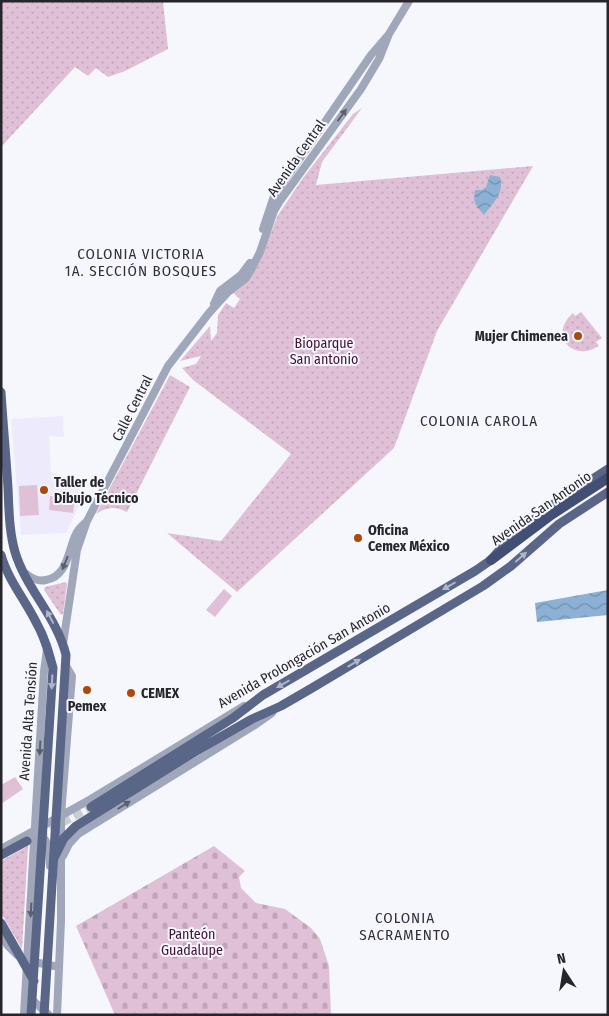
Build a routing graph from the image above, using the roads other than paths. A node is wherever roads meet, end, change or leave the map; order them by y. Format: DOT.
graph roads {
  1 [pos="409,1"];
  2 [pos="209,313"];
  3 [pos="1,392"];
  4 [pos="2,405"];
  5 [pos="608,468"];
  6 [pos="608,478"];
  7 [pos="608,492"];
  8 [pos="88,521"];
  9 [pos="1,555"];
  10 [pos="491,560"];
  11 [pos="25,574"];
  12 [pos="63,644"];
  13 [pos="47,647"];
  14 [pos="65,662"];
  15 [pos="281,706"];
  16 [pos="91,803"];
  17 [pos="61,816"];
  18 [pos="102,819"];
  19 [pos="35,830"];
  20 [pos="27,841"];
  21 [pos="1,849"];
  22 [pos="1,855"];
  23 [pos="58,858"];
  24 [pos="61,899"];
  25 [pos="1,923"];
  26 [pos="61,926"];
  27 [pos="30,927"];
  28 [pos="1,935"];
  29 [pos="28,961"];
  30 [pos="59,967"];
  31 [pos="34,981"];
  32 [pos="26,994"];
  33 [pos="24,1015"];
  34 [pos="31,1015"];
  35 [pos="44,1015"];
  36 [pos="49,1015"];
  37 [pos="57,1015"];
  1 -- 2 [label="street, Avenida Central"];
  2 -- 8 [label="street, Calle Central"];
  3 -- 4 [label="main road"];
  4 -- 11 [label="main road"];
  5 -- 10 [label="main road, Avenida Prolongación San Antonio"];
  6 -- 10 [label="highway, Avenida San Antonio"];
  15 -- 7 [label="main road, one-way"];
  8 -- 11 [label="street, Calle Central, one-way"];
  8 -- 12 [label="street, Calle Central"];
  9 -- 13 [label="main road"];
  10 -- 16 [label="main road, Avenida Prolongación San Antonio, one-way"];
  12 -- 11 [label="main road, one-way"];
  12 -- 14 [label="main road"];
  13 -- 19 [label="street, Avenida Alta Tensión, one-way"];
  13 -- 31 [label="main road, Avenida Alta Tensión, one-way"];
  14 -- 17 [label="street"];
  14 -- 23 [label="main road"];
  18 -- 15 [label="street, one-way"];
  15 -- 23 [label="main road"];
  16 -- 17 [label="street"];
  16 -- 18 [label="street"];
  17 -- 19 [label="street"];
  17 -- 23 [label="street"];
  18 -- 23 [label="street"];
  19 -- 21 [label="street"];
  19 -- 24 [label="street"];
  19 -- 27 [label="street, Avenida Alta Tensión, one-way"];
  20 -- 22 [label="main road"];
  23 -- 24 [label="street"];
  23 -- 35 [label="main road"];
  24 -- 26 [label="street"];
  25 -- 31 [label="main road"];
  26 -- 27 [label="street"];
  26 -- 30 [label="street"];
  27 -- 29 [label="street, Avenida Alta Tensión"];
  28 -- 29 [label="street"];
  29 -- 30 [label="street"];
  29 -- 32 [label="street, Avenida Alta Tensión"];
  30 -- 37 [label="street"];
  31 -- 34 [label="main road, Avenida Alta Tensión"];
  32 -- 33 [label="street, Avenida Alta Tensión"];
  32 -- 36 [label="street"];
}
